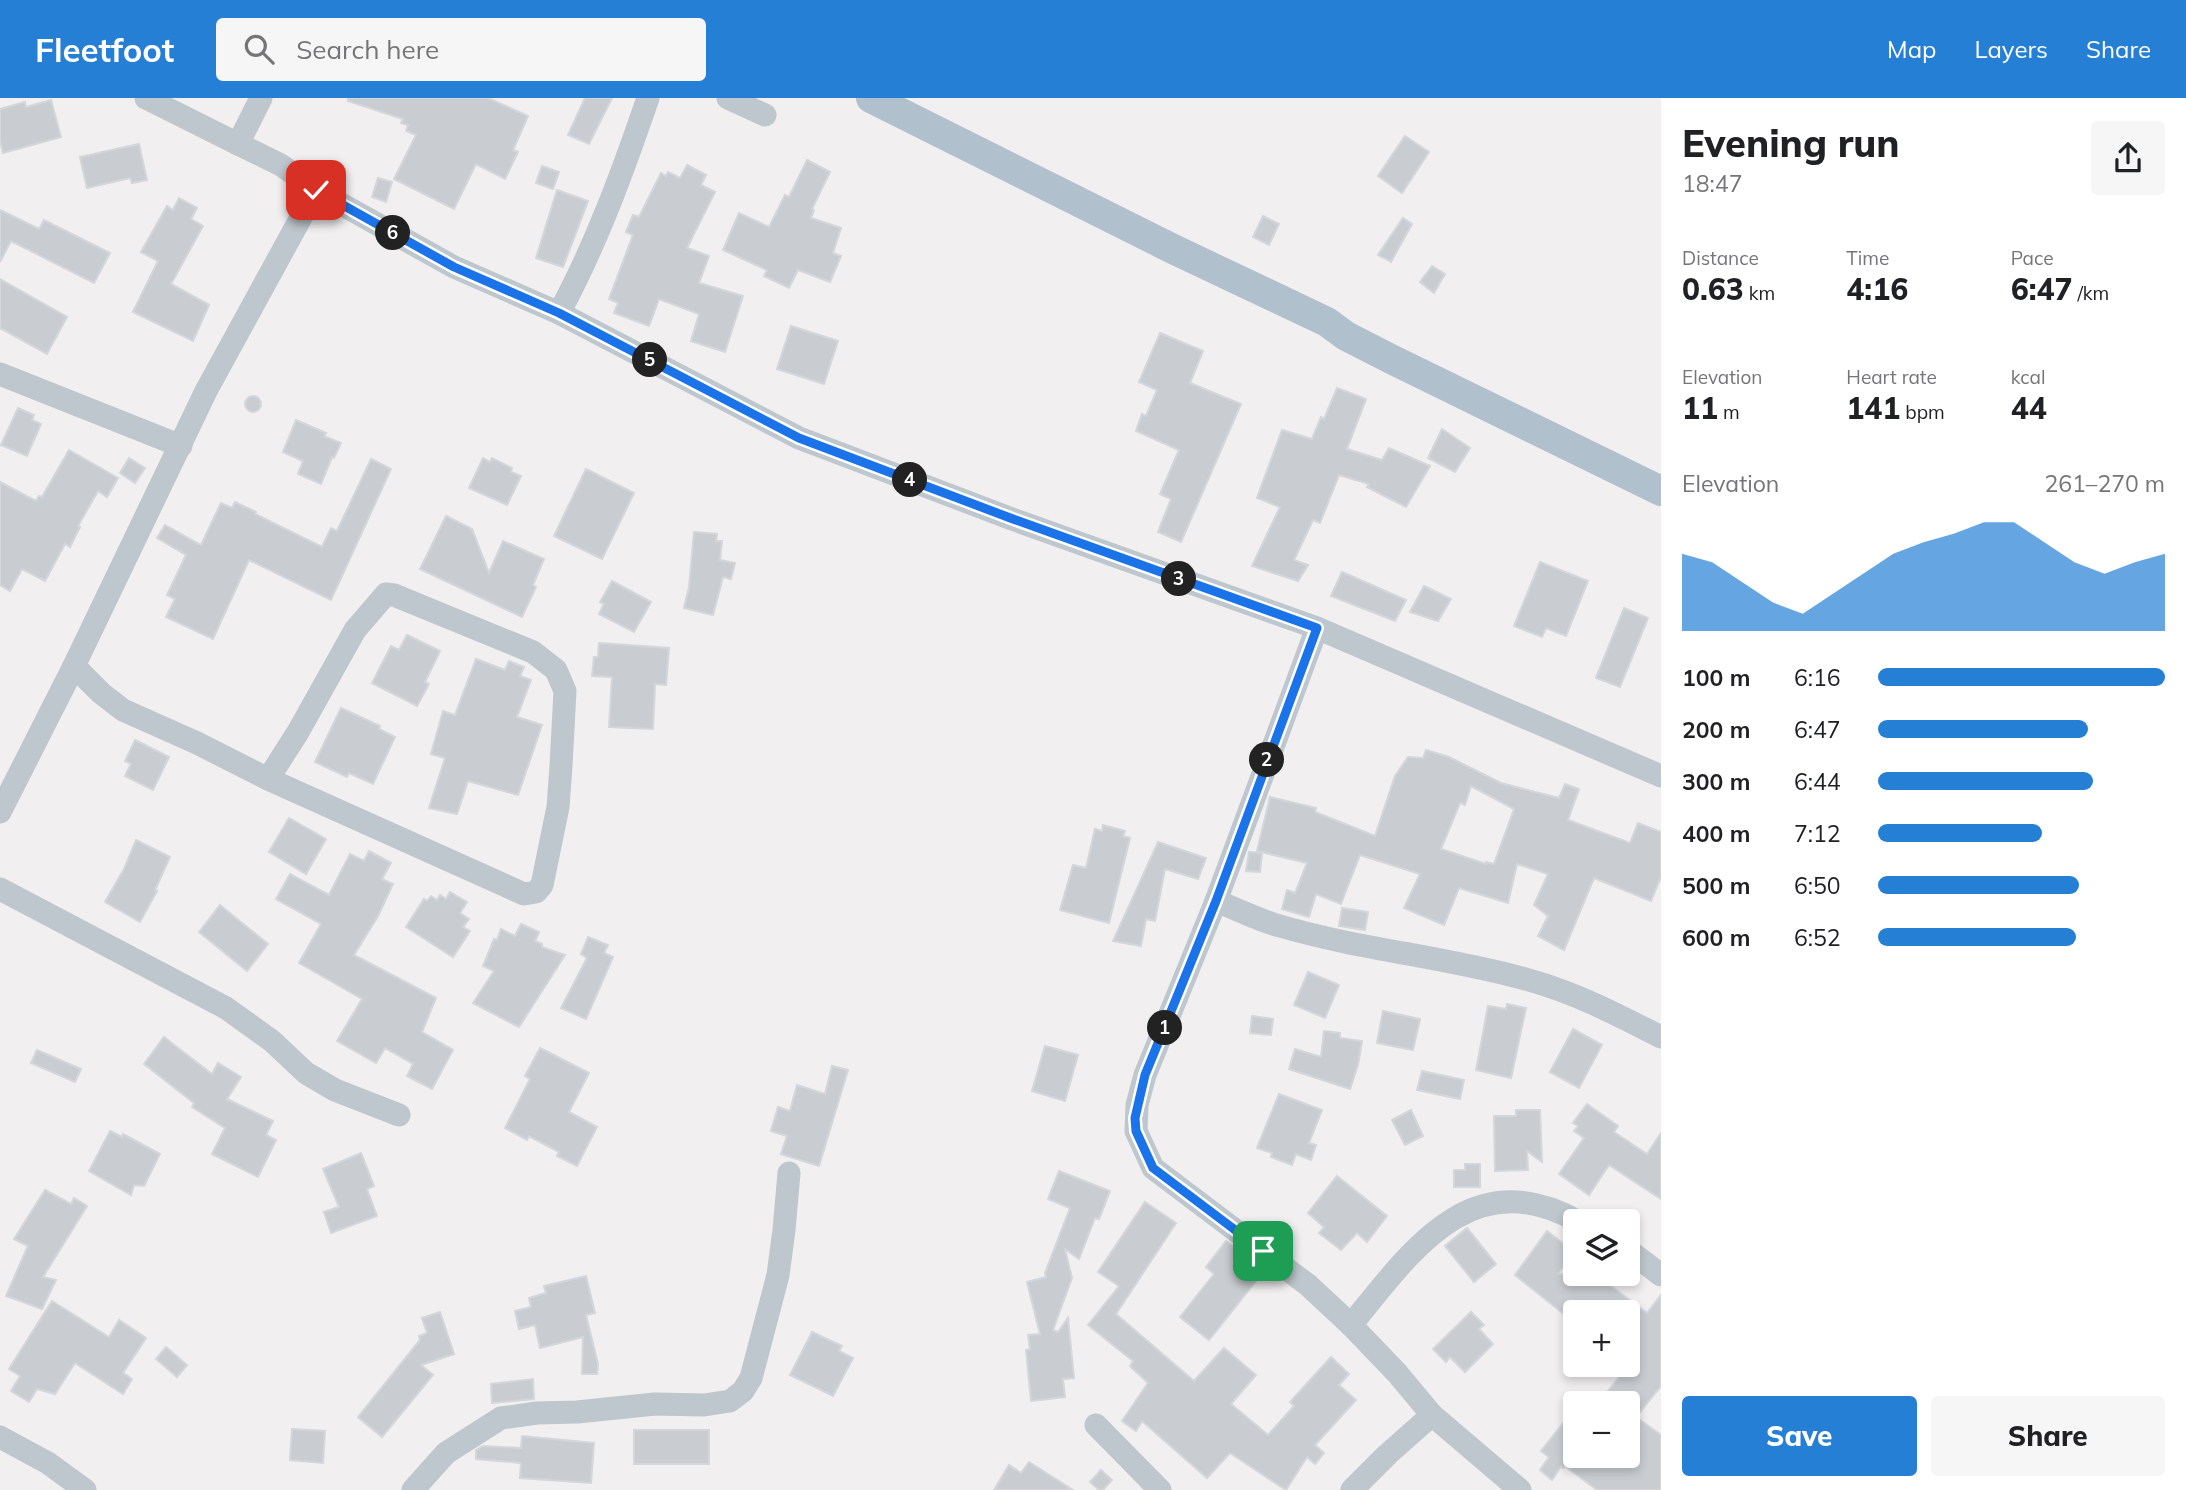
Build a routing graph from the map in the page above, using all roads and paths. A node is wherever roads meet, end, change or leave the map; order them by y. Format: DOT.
graph roads {
  1 [pos="146,98"];
  2 [pos="261,98"];
  3 [pos="648,98"];
  4 [pos="729,98"];
  5 [pos="871,98"];
  6 [pos="765,116"];
  7 [pos="238,144"];
  8 [pos="316,190"];
  9 [pos="559,313"];
  10 [pos="0,374"];
  11 [pos="181,446"];
  12 [pos="1661,491"];
  13 [pos="1317,628"];
  14 [pos="74,666"];
  15 [pos="1661,776"];
  16 [pos="268,779"];
  17 [pos="0,812"];
  18 [pos="0,889"];
  19 [pos="1216,901"];
  20 [pos="1661,1037"];
  21 [pos="399,1115"];
  22 [pos="789,1173"];
  23 [pos="1563,1212"];
  24 [pos="1640,1259"];
  25 [pos="1661,1275"];
  26 [pos="1351,1325"];
  27 [pos="1432,1415"];
  28 [pos="1096,1425"];
  29 [pos="0,1437"];
  30 [pos="86,1490"];
  31 [pos="413,1490"];
  32 [pos="1160,1490"];
  33 [pos="1352,1490"];
  34 [pos="1520,1490"];
  1 -- 7 [label="street"];
  2 -- 7 [label="street"];
  3 -- 9 [label="street"];
  4 -- 6 [label="street"];
  5 -- 12 [label="main road"];
  7 -- 8 [label="street"];
  8 -- 9 [label="street"];
  8 -- 11 [label="street"];
  9 -- 13 [label="street"];
  10 -- 11 [label="street"];
  11 -- 14 [label="street"];
  13 -- 15 [label="street"];
  13 -- 19 [label="street"];
  14 -- 16 [label="street"];
  14 -- 17 [label="street"];
  16 -- 16 [label="street"];
  18 -- 21 [label="street"];
  19 -- 20 [label="street"];
  19 -- 26 [label="street"];
  22 -- 31 [label="street"];
  23 -- 26 [label="street"];
  24 -- 25 [label="street"];
  26 -- 27 [label="street"];
  27 -- 33 [label="street"];
  27 -- 34 [label="street"];
  28 -- 32 [label="street"];
  29 -- 30 [label="street"];
}
